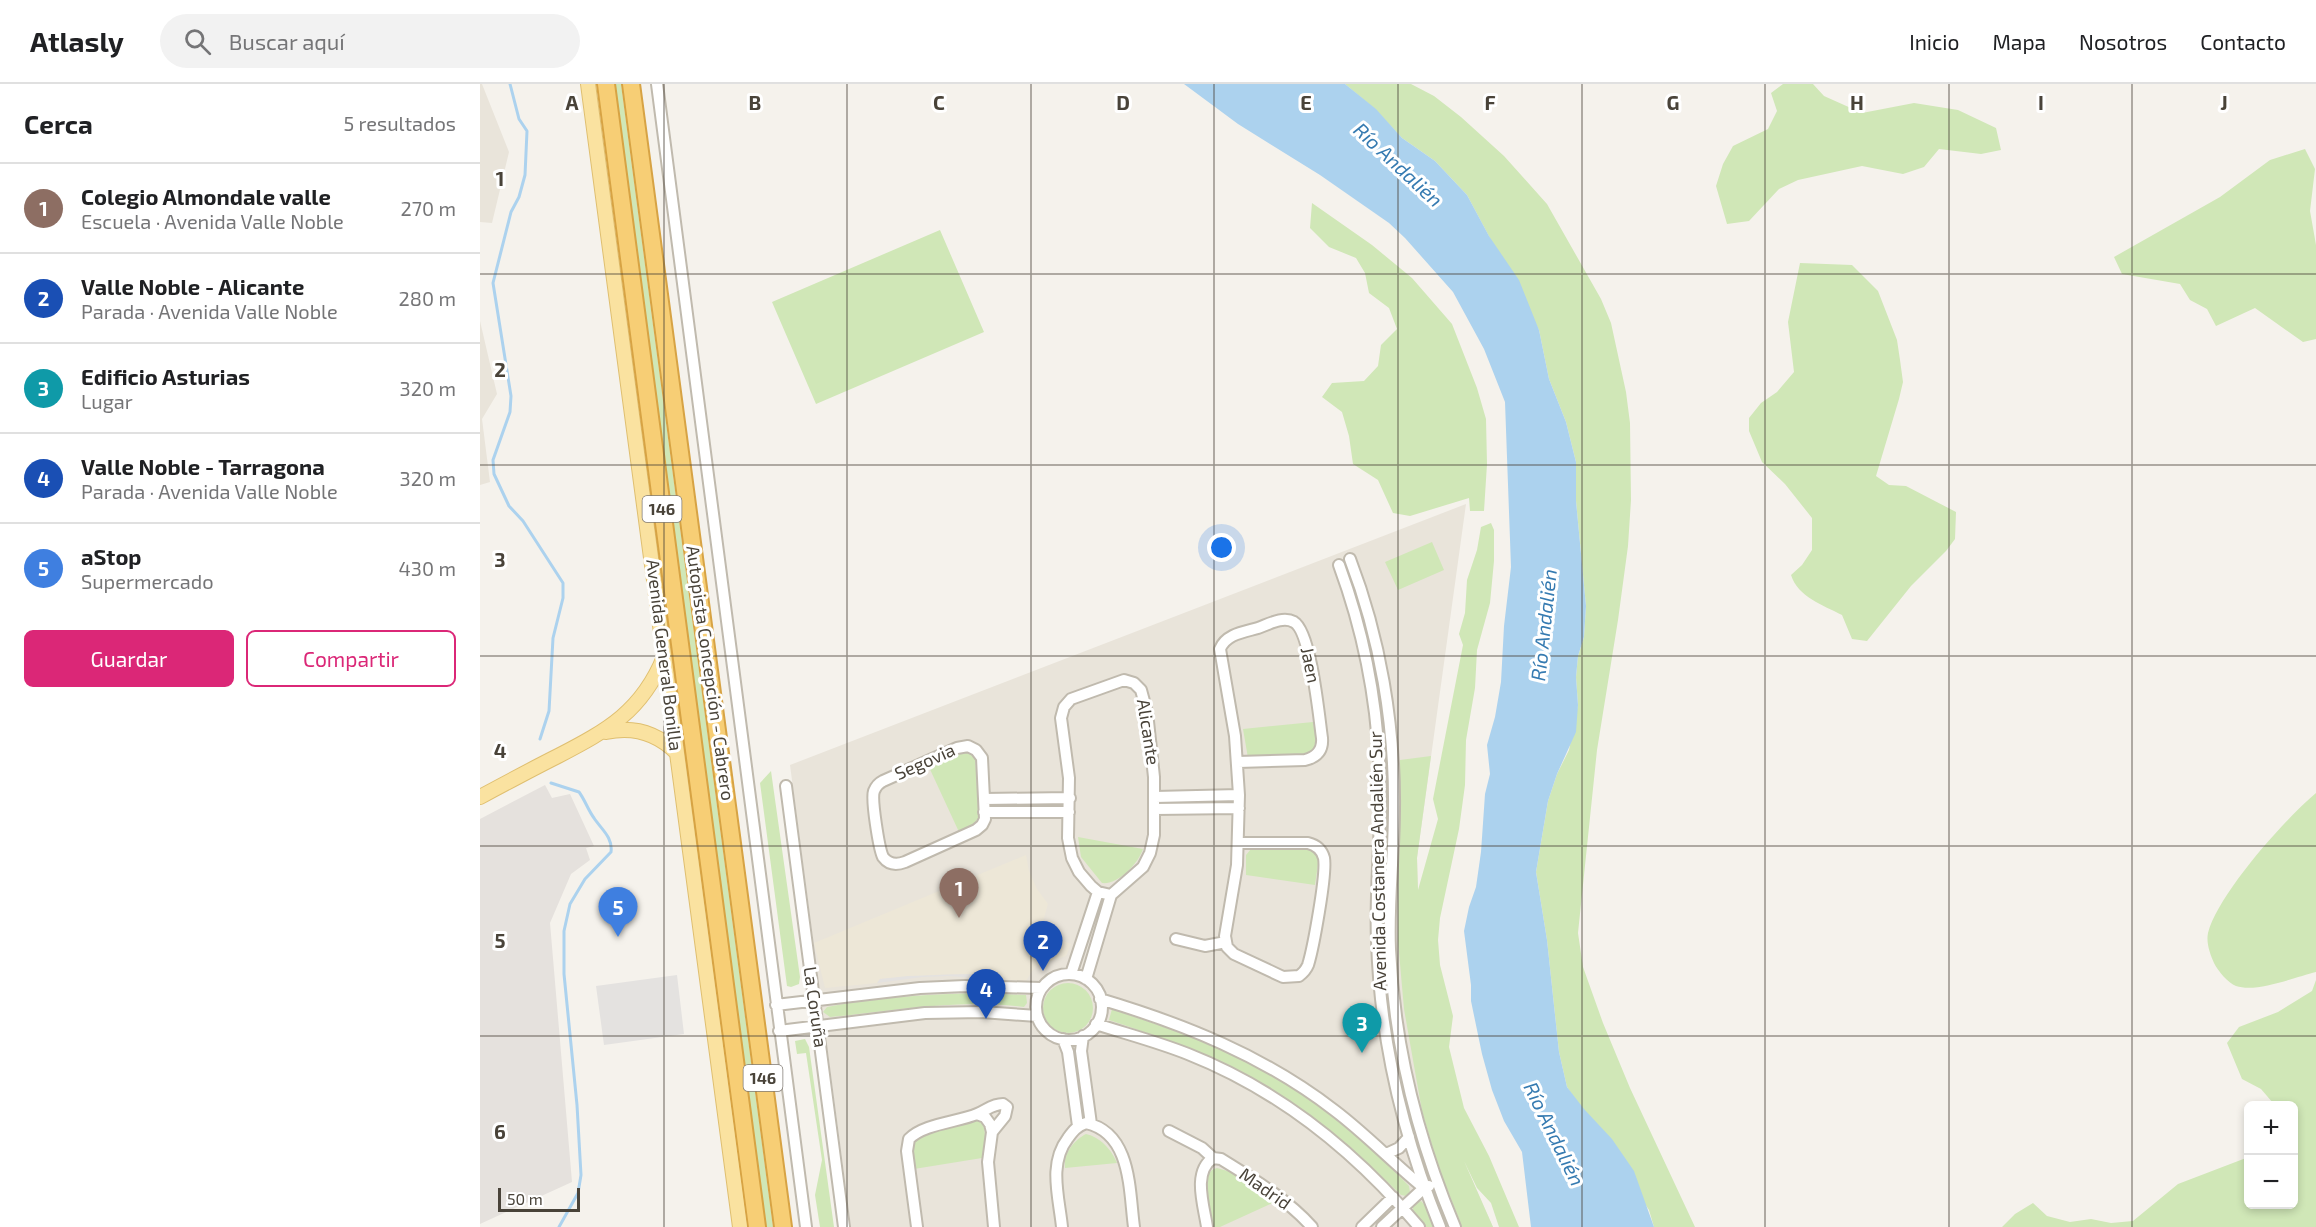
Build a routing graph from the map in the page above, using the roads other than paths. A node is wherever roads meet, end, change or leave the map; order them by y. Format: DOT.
graph roads {
  1 [pos="588,84"];
  2 [pos="606,84"];
  3 [pos="631,84"];
  4 [pos="657,84"];
  5 [pos="1350,559"];
  6 [pos="1355,571"];
  7 [pos="664,655"];
  8 [pos="598,735"];
  9 [pos="677,753"];
  10 [pos="1238,762"];
  11 [pos="786,786"];
  12 [pos="1239,795"];
  13 [pos="480,797"];
  14 [pos="1155,797"];
  15 [pos="1070,798"];
  16 [pos="984,799"];
  17 [pos="1239,808"];
  18 [pos="1155,809"];
  19 [pos="984,812"];
  20 [pos="1069,812"];
  21 [pos="1238,843"];
  22 [pos="1098,892"];
  23 [pos="1111,895"];
  24 [pos="1176,939"];
  25 [pos="1226,942"];
  26 [pos="1071,974"];
  27 [pos="1086,979"];
  28 [pos="1041,988"];
  29 [pos="1100,999"];
  30 [pos="814,1001"];
  31 [pos="776,1005"];
  32 [pos="1395,1005"];
  33 [pos="1382,1006"];
  34 [pos="1037,1016"];
  35 [pos="1096,1024"];
  36 [pos="818,1026"];
  37 [pos="779,1031"];
  38 [pos="1083,1036"];
  39 [pos="1063,1039"];
  40 [pos="977,1114"];
  41 [pos="1091,1124"];
  42 [pos="1078,1126"];
  43 [pos="1169,1131"];
  44 [pos="992,1132"];
  45 [pos="1409,1137"];
  46 [pos="1386,1154"];
  47 [pos="1213,1158"];
  48 [pos="1438,1183"];
  49 [pos="1424,1188"];
  50 [pos="1393,1197"];
  51 [pos="1403,1208"];
  52 [pos="740,1227"];
  53 [pos="757,1227"];
  54 [pos="783,1227"];
  55 [pos="806,1227"];
  56 [pos="844,1227"];
  57 [pos="917,1227"];
  58 [pos="994,1227"];
  59 [pos="1062,1227"];
  60 [pos="1134,1227"];
  61 [pos="1207,1227"];
  62 [pos="1312,1227"];
  63 [pos="1362,1227"];
  64 [pos="1382,1227"];
  65 [pos="1419,1227"];
  66 [pos="1440,1227"];
  67 [pos="1455,1227"];
  1 -- 7 [label="main road, Avenida General Bonilla"];
  2 -- 53 [label="highway, Autopista Concepción - Cabrero / 146"];
  3 -- 54 [label="highway, Autopista Concepción - Cabrero / 146"];
  4 -- 31 [label="street"];
  5 -- 6 [label="street, Avenida Costanera Andalién Sur"];
  6 -- 32 [label="street, Avenida Costanera Andalién Sur"];
  6 -- 33 [label="street, Avenida Costanera Andalién Sur"];
  7 -- 8 [label="main road"];
  7 -- 9 [label="main road, Avenida General Bonilla"];
  8 -- 9 [label="main road"];
  8 -- 13 [label="main road"];
  9 -- 52 [label="main road, Avenida General Bonilla"];
  10 -- 10 [label="street, Jaen"];
  10 -- 12 [label="street, Jaen"];
  11 -- 30 [label="street, La Coruña"];
  12 -- 14 [label="street"];
  12 -- 17 [label="street, Jaen"];
  14 -- 15 [label="street, Alicante"];
  14 -- 18 [label="street, Alicante"];
  15 -- 16 [label="street"];
  15 -- 20 [label="street, Alicante"];
  16 -- 19 [label="street, Segovia"];
  16 -- 19 [label="street, Segovia"];
  17 -- 18 [label="street"];
  17 -- 21 [label="street, Jaen"];
  18 -- 23 [label="street, Alicante"];
  19 -- 20 [label="street"];
  20 -- 22 [label="street, Alicante"];
  21 -- 25 [label="street, Jaen"];
  21 -- 25 [label="street"];
  22 -- 23 [label="street"];
  22 -- 26 [label="street"];
  23 -- 27 [label="street"];
  24 -- 25 [label="street"];
  26 -- 27 [label="street"];
  26 -- 28 [label="street"];
  27 -- 29 [label="street"];
  28 -- 30 [label="street"];
  28 -- 34 [label="street"];
  29 -- 35 [label="street"];
  29 -- 46 [label="street"];
  30 -- 31 [label="street"];
  30 -- 36 [label="street, La Coruña"];
  31 -- 37 [label="street"];
  32 -- 33 [label="street, Avenida Costanera Andalién Sur"];
  32 -- 48 [label="street, Avenida Costanera Andalién Sur"];
  33 -- 45 [label="street, Avenida Costanera Andalién Sur"];
  34 -- 36 [label="street"];
  34 -- 39 [label="street"];
  35 -- 38 [label="street"];
  35 -- 50 [label="street"];
  36 -- 37 [label="street"];
  36 -- 56 [label="street, La Coruña"];
  37 -- 55 [label="street"];
  38 -- 39 [label="street"];
  38 -- 41 [label="street"];
  39 -- 42 [label="street"];
  40 -- 44 [label="street"];
  40 -- 44 [label="street"];
  40 -- 57 [label="street"];
  41 -- 42 [label="street"];
  41 -- 60 [label="street"];
  42 -- 59 [label="street"];
  43 -- 47 [label="street, Madrid"];
  44 -- 58 [label="street"];
  45 -- 46 [label="street"];
  45 -- 49 [label="street, Avenida Costanera Andalién Sur"];
  46 -- 49 [label="street"];
  47 -- 61 [label="street"];
  47 -- 62 [label="street, Madrid"];
  48 -- 49 [label="street"];
  48 -- 67 [label="street, Avenida Costanera Andalién Sur"];
  49 -- 51 [label="street"];
  49 -- 66 [label="street, Avenida Costanera Andalién Sur"];
  50 -- 51 [label="street"];
  50 -- 63 [label="street"];
  51 -- 64 [label="street"];
  51 -- 65 [label="street"];
}
